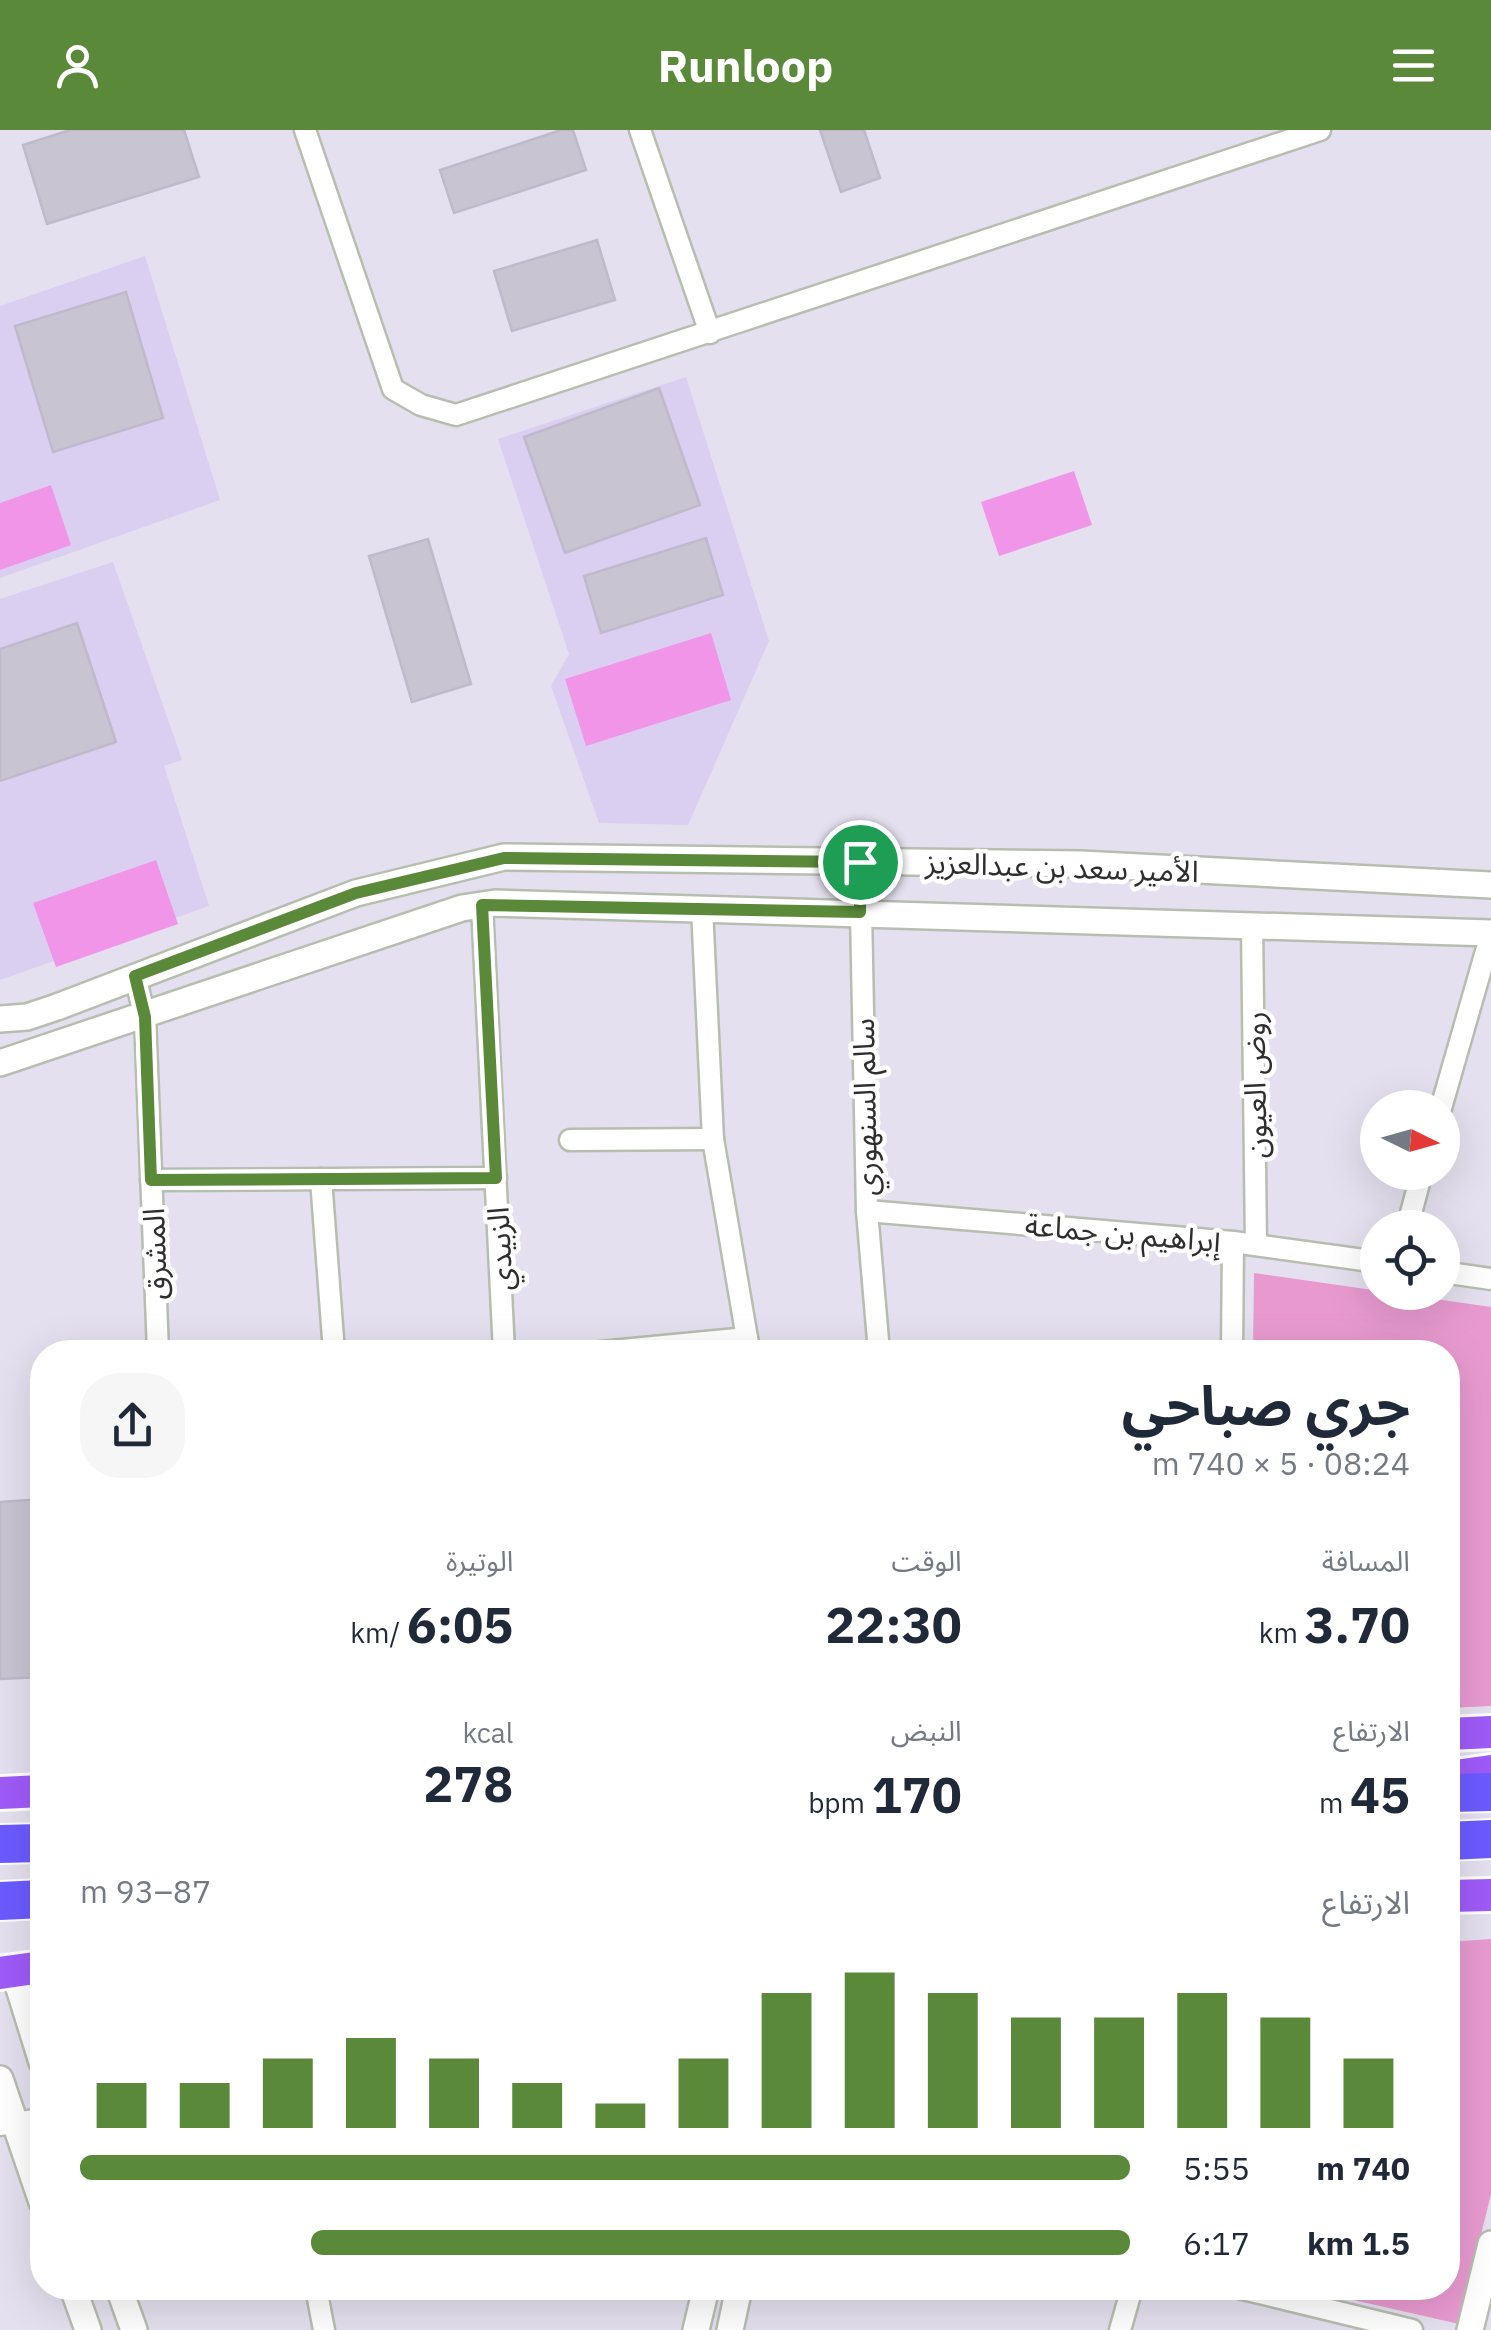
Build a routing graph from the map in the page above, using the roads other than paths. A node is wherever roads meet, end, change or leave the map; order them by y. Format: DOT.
graph roads {
  1 [pos="306,130"];
  2 [pos="640,130"];
  3 [pos="1320,130"];
  4 [pos="710,333"];
  5 [pos="860,862"];
  6 [pos="1491,885"];
  7 [pos="482,905"];
  8 [pos="702,908"];
  9 [pos="860,912"];
  10 [pos="1252,926"];
  11 [pos="1491,934"];
  12 [pos="135,976"];
  13 [pos="145,1017"];
  14 [pos="0,1019"];
  15 [pos="0,1062"];
  16 [pos="1446,1090"];
  17 [pos="713,1139"];
  18 [pos="570,1140"];
  19 [pos="496,1178"];
  20 [pos="320,1179"];
  21 [pos="151,1180"];
  22 [pos="867,1210"];
  23 [pos="1233,1242"];
  24 [pos="1256,1245"];
  25 [pos="1360,1259"];
  26 [pos="1460,1275"];
  27 [pos="1491,1279"];
  28 [pos="158,1340"];
  29 [pos="333,1340"];
  30 [pos="503,1340"];
  31 [pos="748,1340"];
  32 [pos="878,1340"];
  33 [pos="1232,1340"];
  34 [pos="1491,1732"];
  35 [pos="1460,1733"];
  36 [pos="1491,1772"];
  37 [pos="1460,1775"];
  38 [pos="30,1792"];
  39 [pos="1491,1792"];
  40 [pos="0,1793"];
  41 [pos="1460,1793"];
  42 [pos="30,1843"];
  43 [pos="0,1844"];
  44 [pos="1491,1895"];
  45 [pos="1460,1896"];
  46 [pos="30,1899"];
  47 [pos="0,1900"];
  48 [pos="19,1970"];
  49 [pos="30,2014"];
  50 [pos="0,2079"];
  51 [pos="8,2124"];
  52 [pos="30,2174"];
  53 [pos="1491,2244"];
  54 [pos="77,2300"];
  55 [pos="124,2300"];
  56 [pos="318,2300"];
  57 [pos="703,2300"];
  58 [pos="736,2300"];
  59 [pos="1129,2300"];
  60 [pos="1288,2300"];
  61 [pos="88,2330"];
  62 [pos="134,2330"];
  63 [pos="324,2330"];
  64 [pos="696,2330"];
  65 [pos="730,2330"];
  66 [pos="1120,2330"];
  67 [pos="1412,2330"];
  68 [pos="1470,2330"];
  1 -- 4 [label="street"];
  2 -- 4 [label="street"];
  3 -- 4 [label="street"];
  5 -- 6 [label="street, الأمير سعد بن عبدالعزيز"];
  5 -- 9 [label="street, سالم السنهوري"];
  5 -- 12 [label="street, الأمير سعد بن عبدالعزيز"];
  7 -- 8 [label="street, الأمير سعد بن عبدالعزيز"];
  7 -- 13 [label="street, الأمير سعد بن عبدالعزيز"];
  7 -- 19 [label="street, الزبيدي"];
  8 -- 9 [label="street, الأمير سعد بن عبدالعزيز"];
  8 -- 17 [label="street"];
  9 -- 10 [label="street, الأمير سعد بن عبدالعزيز"];
  9 -- 22 [label="street, سالم السنهوري"];
  10 -- 11 [label="street, الأمير سعد بن عبدالعزيز"];
  10 -- 24 [label="street, روض العيون"];
  11 -- 16 [label="street"];
  12 -- 13 [label="street, المشرق"];
  12 -- 14 [label="street, الأمير سعد بن عبدالعزيز"];
  13 -- 15 [label="street, الأمير سعد بن عبدالعزيز"];
  13 -- 21 [label="street, المشرق"];
  17 -- 18 [label="street"];
  17 -- 31 [label="street"];
  19 -- 20 [label="street"];
  19 -- 30 [label="street, الزبيدي"];
  20 -- 21 [label="street"];
  20 -- 29 [label="street"];
  21 -- 28 [label="street, المشرق"];
  22 -- 23 [label="street, إبراهيم بن جماعة"];
  22 -- 32 [label="street, سالم السنهوري"];
  23 -- 24 [label="street, إبراهيم بن جماعة"];
  23 -- 33 [label="street"];
  24 -- 25 [label="street, إبراهيم بن جماعة"];
  26 -- 27 [label="street"];
  34 -- 35 [label="main road"];
  36 -- 37 [label="main road"];
  38 -- 40 [label="main road"];
  39 -- 41 [label="highway"];
  42 -- 43 [label="highway"];
  44 -- 45 [label="main road"];
  46 -- 47 [label="highway"];
  48 -- 49 [label="street"];
  50 -- 51 [label="street"];
  51 -- 52 [label="street"];
  53 -- 68 [label="street"];
  54 -- 61 [label="street"];
  55 -- 62 [label="street"];
  56 -- 63 [label="street"];
  57 -- 64 [label="street"];
  58 -- 65 [label="street"];
  59 -- 66 [label="street"];
  60 -- 67 [label="street"];
}
